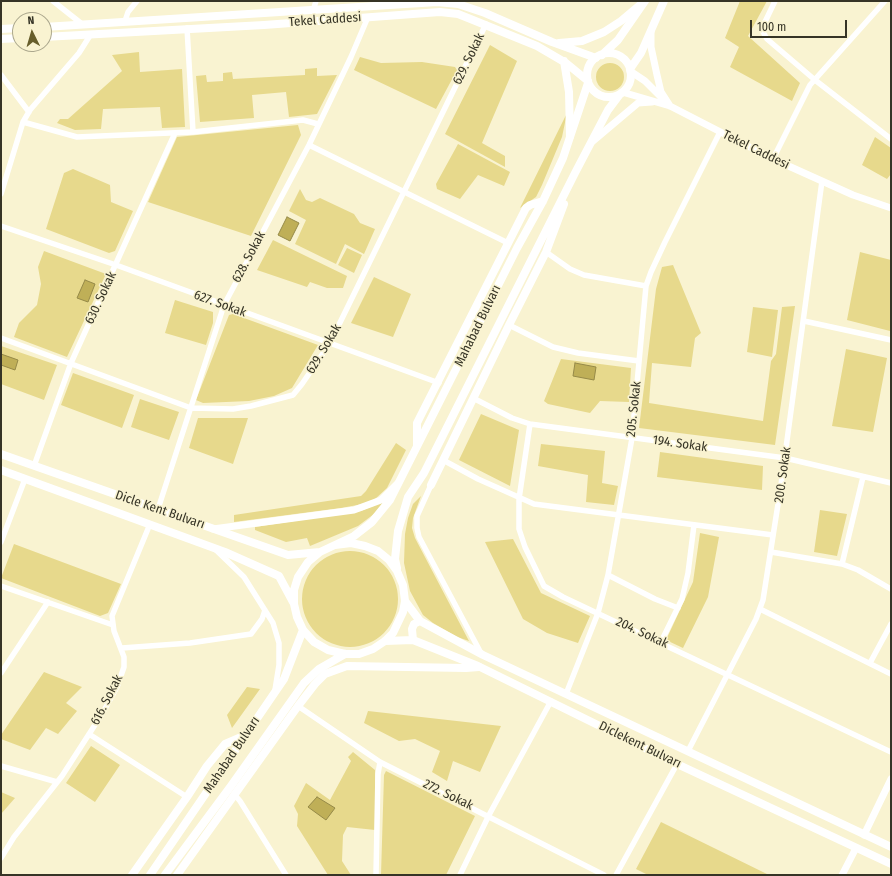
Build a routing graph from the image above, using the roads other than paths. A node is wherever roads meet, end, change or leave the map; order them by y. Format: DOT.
graph roads {
  1 [pos="53,1"];
  2 [pos="137,1"];
  3 [pos="316,1"];
  4 [pos="645,1"];
  5 [pos="664,1"];
  6 [pos="775,1"];
  7 [pos="885,1"];
  8 [pos="442,2"];
  9 [pos="313,11"];
  10 [pos="368,17"];
  11 [pos="125,21"];
  12 [pos="486,24"];
  13 [pos="82,25"];
  14 [pos="52,27"];
  15 [pos="12,28"];
  16 [pos="187,28"];
  17 [pos="651,28"];
  18 [pos="1,29"];
  19 [pos="91,34"];
  20 [pos="52,36"];
  21 [pos="12,38"];
  22 [pos="1,39"];
  23 [pos="552,42"];
  24 [pos="599,56"];
  25 [pos="564,61"];
  26 [pos="630,70"];
  27 [pos="1,75"];
  28 [pos="815,80"];
  29 [pos="588,82"];
  30 [pos="621,93"];
  31 [pos="670,106"];
  32 [pos="28,112"];
  33 [pos="23,122"];
  34 [pos="318,124"];
  35 [pos="193,132"];
  36 [pos="720,132"];
  37 [pos="175,133"];
  38 [pos="570,137"];
  39 [pos="891,139"];
  40 [pos="590,144"];
  41 [pos="309,145"];
  42 [pos="773,159"];
  43 [pos="575,173"];
  44 [pos="822,182"];
  45 [pos="404,191"];
  46 [pos="1,193"];
  47 [pos="543,201"];
  48 [pos="891,208"];
  49 [pos="1,226"];
  50 [pos="508,243"];
  51 [pos="546,252"];
  52 [pos="116,265"];
  53 [pos="646,286"];
  54 [pos="224,305"];
  55 [pos="804,321"];
  56 [pos="509,325"];
  57 [pos="1,338"];
  58 [pos="891,340"];
  59 [pos="330,343"];
  60 [pos="639,361"];
  61 [pos="71,363"];
  62 [pos="439,383"];
  63 [pos="473,398"];
  64 [pos="191,408"];
  65 [pos="530,424"];
  66 [pos="632,438"];
  67 [pos="417,447"];
  68 [pos="1,454"];
  69 [pos="785,458"];
  70 [pos="443,460"];
  71 [pos="34,466"];
  72 [pos="1,470"];
  73 [pos="424,473"];
  74 [pos="863,477"];
  75 [pos="25,479"];
  76 [pos="401,479"];
  77 [pos="891,482"];
  78 [pos="431,485"];
  79 [pos="519,499"];
  80 [pos="158,509"];
  81 [pos="619,516"];
  82 [pos="150,524"];
  83 [pos="694,525"];
  84 [pos="213,529"];
  85 [pos="774,535"];
  86 [pos="1,542"];
  87 [pos="335,545"];
  88 [pos="213,547"];
  89 [pos="320,552"];
  90 [pos="771,552"];
  91 [pos="842,564"];
  92 [pos="398,571"];
  93 [pos="608,575"];
  94 [pos="1,586"];
  95 [pos="891,589"];
  96 [pos="405,601"];
  97 [pos="48,602"];
  98 [pos="294,604"];
  99 [pos="678,608"];
  100 [pos="760,609"];
  101 [pos="265,610"];
  102 [pos="598,613"];
  103 [pos="420,621"];
  104 [pos="891,624"];
  105 [pos="113,625"];
  106 [pos="303,630"];
  107 [pos="413,640"];
  108 [pos="385,641"];
  109 [pos="661,642"];
  110 [pos="122,648"];
  111 [pos="345,654"];
  112 [pos="482,655"];
  113 [pos="870,664"];
  114 [pos="480,667"];
  115 [pos="1,673"];
  116 [pos="726,673"];
  117 [pos="891,674"];
  118 [pos="274,693"];
  119 [pos="566,694"];
  120 [pos="551,701"];
  121 [pos="298,706"];
  122 [pos="89,734"];
  123 [pos="247,734"];
  124 [pos="688,751"];
  125 [pos="891,752"];
  126 [pos="380,762"];
  127 [pos="677,764"];
  128 [pos="1,766"];
  129 [pos="891,779"];
  130 [pos="57,782"];
  131 [pos="234,794"];
  132 [pos="187,798"];
  133 [pos="489,815"];
  134 [pos="864,834"];
  135 [pos="891,847"];
  136 [pos="856,848"];
  137 [pos="1,858"];
  138 [pos="891,864"];
  139 [pos="132,875"];
  140 [pos="150,875"];
  141 [pos="165,875"];
  142 [pos="177,875"];
  143 [pos="286,875"];
  144 [pos="376,875"];
  145 [pos="460,875"];
  146 [pos="604,875"];
  147 [pos="616,875"];
  148 [pos="842,875"];
  1 -- 13 [label="street"];
  2 -- 11 [label="street"];
  3 -- 9 [label="street"];
  4 -- 23 [label="main road"];
  4 -- 24 [label="main road"];
  5 -- 17 [label="main road"];
  6 -- 28 [label="street"];
  7 -- 28 [label="street"];
  8 -- 9 [label="main road"];
  8 -- 23 [label="main road"];
  9 -- 11 [label="main road"];
  10 -- 12 [label="main road, Tekel Caddesi"];
  10 -- 16 [label="main road, Tekel Caddesi"];
  10 -- 34 [label="street, 628. Sokak"];
  11 -- 13 [label="main road"];
  12 -- 25 [label="main road, Tekel Caddesi"];
  12 -- 45 [label="street, 629. Sokak"];
  13 -- 14 [label="main road"];
  15 -- 18 [label="main road"];
  16 -- 19 [label="main road, Tekel Caddesi"];
  16 -- 35 [label="street"];
  17 -- 26 [label="main road"];
  17 -- 31 [label="street"];
  19 -- 20 [label="main road, Tekel Caddesi"];
  19 -- 32 [label="street"];
  21 -- 22 [label="main road"];
  23 -- 24 [label="main road"];
  24 -- 26 [label="main road"];
  24 -- 29 [label="main road"];
  25 -- 29 [label="main road, Tekel Caddesi"];
  25 -- 38 [label="main road"];
  26 -- 30 [label="main road"];
  26 -- 31 [label="street"];
  27 -- 32 [label="street"];
  28 -- 39 [label="street"];
  28 -- 42 [label="street"];
  29 -- 30 [label="main road"];
  29 -- 38 [label="main road, Mahabad Bulvarı"];
  30 -- 31 [label="street, Tekel Caddesi"];
  30 -- 40 [label="main road, Mahabad Bulvarı"];
  31 -- 36 [label="street, Tekel Caddesi"];
  31 -- 40 [label="street"];
  32 -- 33 [label="street"];
  33 -- 37 [label="street"];
  33 -- 46 [label="street"];
  34 -- 35 [label="street"];
  34 -- 41 [label="street, 628. Sokak"];
  35 -- 37 [label="street"];
  36 -- 42 [label="street, Tekel Caddesi"];
  36 -- 53 [label="street, 205. Sokak"];
  37 -- 52 [label="street, 630. Sokak"];
  38 -- 47 [label="main road, Mahabad Bulvarı"];
  40 -- 43 [label="main road, Mahabad Bulvarı"];
  41 -- 45 [label="street"];
  41 -- 54 [label="street, 628. Sokak"];
  42 -- 44 [label="street, Tekel Caddesi"];
  43 -- 51 [label="main road"];
  43 -- 73 [label="main road, Mahabad Bulvarı"];
  44 -- 48 [label="street, Tekel Caddesi"];
  44 -- 55 [label="street, 200. Sokak"];
  45 -- 50 [label="street"];
  45 -- 59 [label="street, 629. Sokak"];
  47 -- 50 [label="main road"];
  47 -- 67 [label="main road, Mahabad Bulvarı"];
  49 -- 52 [label="street, 627. Sokak"];
  50 -- 62 [label="main road"];
  51 -- 53 [label="street"];
  51 -- 56 [label="main road"];
  52 -- 54 [label="street, 627. Sokak"];
  52 -- 61 [label="street, 630. Sokak"];
  53 -- 60 [label="street, 205. Sokak"];
  54 -- 59 [label="street, 627. Sokak"];
  54 -- 64 [label="street, 628. Sokak"];
  55 -- 58 [label="street"];
  55 -- 69 [label="street, 200. Sokak"];
  56 -- 60 [label="street"];
  56 -- 63 [label="main road"];
  57 -- 61 [label="street, 629. Sokak"];
  59 -- 62 [label="street, 627. Sokak"];
  59 -- 64 [label="street, 629. Sokak"];
  60 -- 66 [label="street, 205. Sokak"];
  61 -- 64 [label="street, 629. Sokak"];
  61 -- 71 [label="street, 630. Sokak"];
  62 -- 67 [label="main road"];
  63 -- 65 [label="street, 194. Sokak"];
  63 -- 70 [label="main road"];
  64 -- 80 [label="street, 628. Sokak"];
  65 -- 66 [label="street, 194. Sokak"];
  65 -- 79 [label="street, 204. Sokak"];
  66 -- 69 [label="street, 194. Sokak"];
  66 -- 81 [label="street, 205. Sokak"];
  67 -- 76 [label="main road, Mahabad Bulvarı"];
  68 -- 71 [label="main road, Dicle Kent Bulvarı"];
  69 -- 74 [label="street, 194. Sokak"];
  69 -- 85 [label="street, 200. Sokak"];
  70 -- 78 [label="main road"];
  70 -- 79 [label="street"];
  71 -- 80 [label="main road, Dicle Kent Bulvarı"];
  72 -- 75 [label="main road, Dicle Kent Bulvarı"];
  73 -- 78 [label="main road"];
  73 -- 92 [label="main road, Mahabad Bulvarı"];
  74 -- 77 [label="street, 194. Sokak"];
  74 -- 91 [label="street"];
  75 -- 82 [label="main road, Dicle Kent Bulvarı"];
  75 -- 86 [label="street"];
  76 -- 84 [label="street"];
  76 -- 87 [label="main road, Mahabad Bulvarı"];
  78 -- 112 [label="street"];
  79 -- 81 [label="street"];
  79 -- 102 [label="street, 204. Sokak"];
  80 -- 84 [label="main road, Dicle Kent Bulvarı"];
  81 -- 83 [label="street"];
  81 -- 93 [label="street, 205. Sokak"];
  82 -- 88 [label="main road, Dicle Kent Bulvarı"];
  82 -- 105 [label="street"];
  83 -- 85 [label="street"];
  83 -- 99 [label="street"];
  84 -- 89 [label="main road, Dicle Kent Bulvarı"];
  85 -- 90 [label="street, 200. Sokak"];
  87 -- 89 [label="main road"];
  87 -- 92 [label="main road"];
  88 -- 98 [label="main road, Dicle Kent Bulvarı"];
  88 -- 101 [label="street"];
  89 -- 98 [label="main road"];
  90 -- 91 [label="street"];
  90 -- 100 [label="street, 200. Sokak"];
  91 -- 95 [label="street"];
  92 -- 96 [label="main road"];
  93 -- 99 [label="street"];
  93 -- 102 [label="street, 205. Sokak"];
  94 -- 97 [label="street"];
  96 -- 103 [label="main road, Diclekent Bulvarı"];
  96 -- 108 [label="main road"];
  97 -- 105 [label="street"];
  97 -- 115 [label="street"];
  98 -- 106 [label="main road"];
  99 -- 109 [label="street"];
  100 -- 113 [label="street"];
  100 -- 116 [label="street, 200. Sokak"];
  101 -- 110 [label="street"];
  101 -- 118 [label="street"];
  102 -- 109 [label="street, 204. Sokak"];
  102 -- 119 [label="street, 205. Sokak"];
  103 -- 107 [label="main road"];
  103 -- 112 [label="main road, Diclekent Bulvarı"];
  104 -- 113 [label="street"];
  105 -- 110 [label="street, 616. Sokak"];
  106 -- 111 [label="main road"];
  106 -- 118 [label="main road, Mahabad Bulvarı"];
  107 -- 108 [label="main road, Diclekent Bulvarı"];
  107 -- 114 [label="main road, Diclekent Bulvarı"];
  108 -- 111 [label="main road"];
  109 -- 116 [label="street, 204. Sokak"];
  110 -- 122 [label="street, 616. Sokak"];
  111 -- 141 [label="main road, Mahabad Bulvarı"];
  112 -- 119 [label="main road, Diclekent Bulvarı"];
  113 -- 117 [label="street"];
  114 -- 120 [label="main road, Diclekent Bulvarı"];
  114 -- 121 [label="main road"];
  116 -- 124 [label="street, 200. Sokak"];
  116 -- 125 [label="street, 204. Sokak"];
  118 -- 123 [label="main road, Mahabad Bulvarı"];
  119 -- 124 [label="main road, Diclekent Bulvarı"];
  120 -- 127 [label="main road, Diclekent Bulvarı"];
  120 -- 133 [label="street"];
  121 -- 126 [label="street, 272. Sokak"];
  121 -- 131 [label="main road"];
  122 -- 130 [label="street, 616. Sokak"];
  122 -- 132 [label="street"];
  123 -- 132 [label="main road"];
  123 -- 140 [label="main road, Mahabad Bulvarı"];
  124 -- 134 [label="main road, Diclekent Bulvarı"];
  126 -- 133 [label="street, 272. Sokak"];
  126 -- 144 [label="street"];
  127 -- 136 [label="main road, Diclekent Bulvarı"];
  127 -- 147 [label="street"];
  128 -- 130 [label="street"];
  129 -- 134 [label="street"];
  130 -- 137 [label="street, 616. Sokak"];
  131 -- 142 [label="main road"];
  131 -- 143 [label="street"];
  132 -- 139 [label="main road"];
  133 -- 145 [label="street"];
  133 -- 146 [label="street, 272. Sokak"];
  134 -- 135 [label="main road, Diclekent Bulvarı"];
  136 -- 138 [label="main road, Diclekent Bulvarı"];
  136 -- 148 [label="street"];
}
